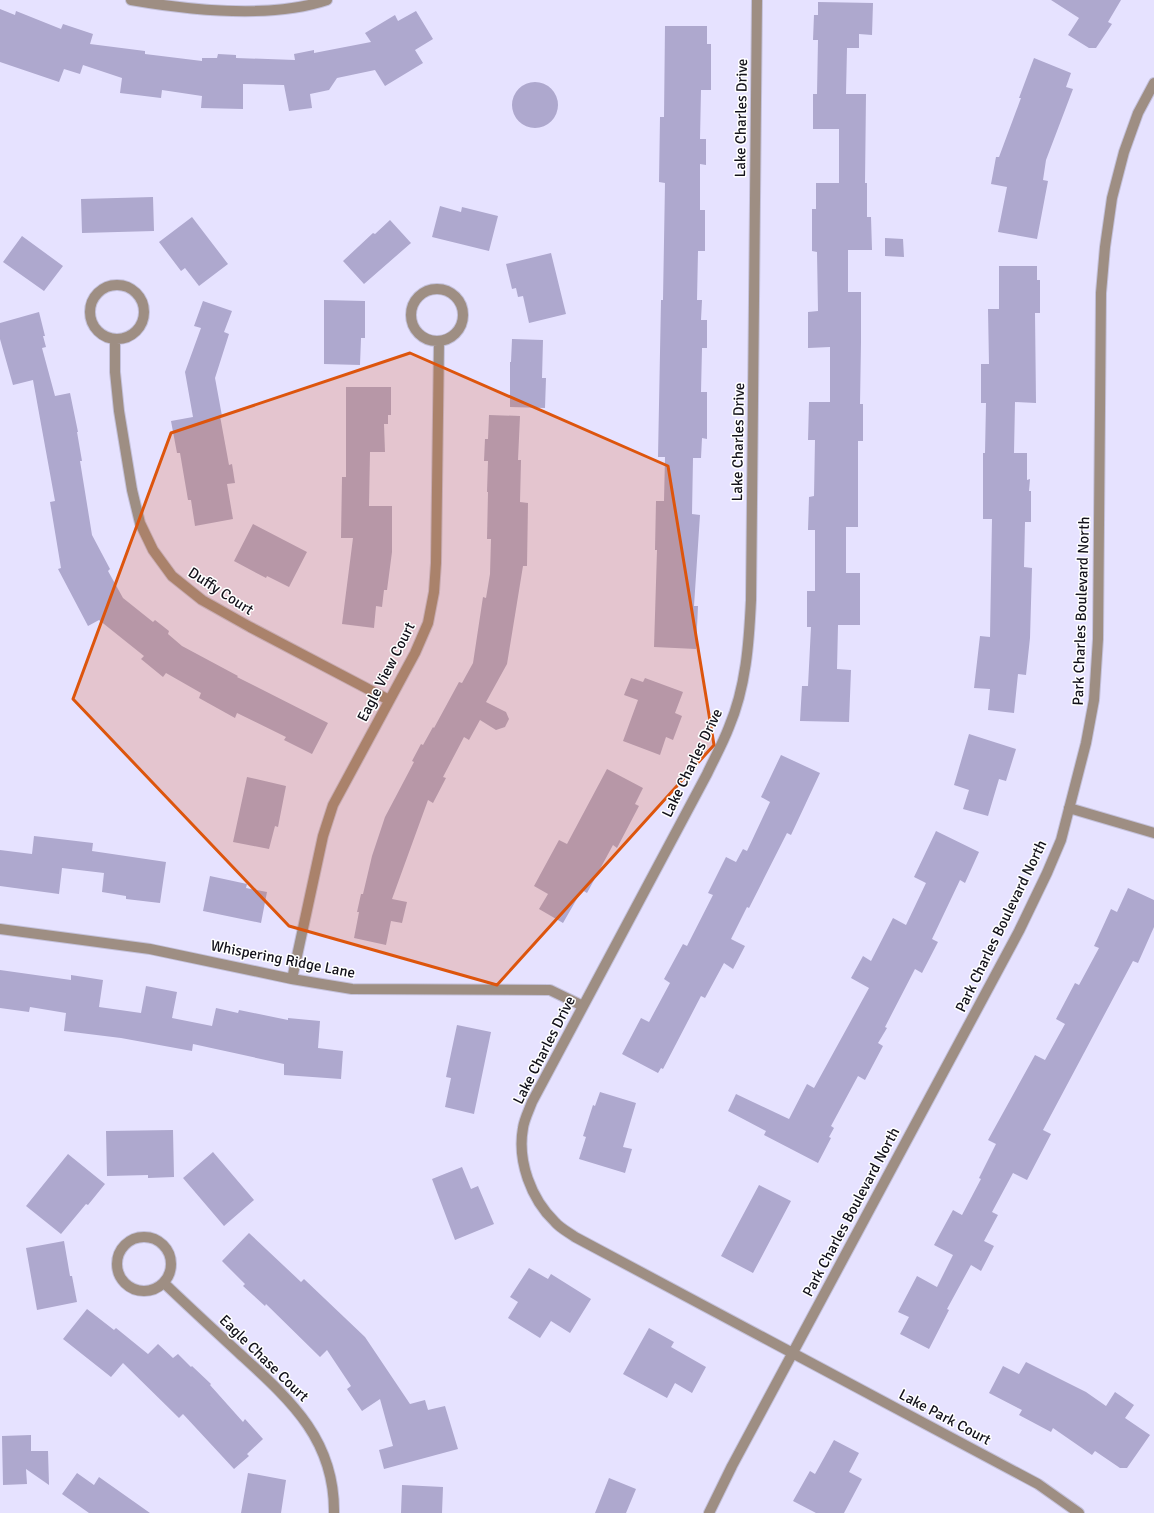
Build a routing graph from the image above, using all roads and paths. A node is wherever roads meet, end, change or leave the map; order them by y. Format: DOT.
graph roads {
  1 [pos="131,0"];
  2 [pos="327,0"];
  3 [pos="757,0"];
  4 [pos="1154,83"];
  5 [pos="116,339"];
  6 [pos="439,341"];
  7 [pos="389,700"];
  8 [pos="1069,808"];
  9 [pos="1154,833"];
  10 [pos="0,929"];
  11 [pos="292,979"];
  12 [pos="583,1006"];
  13 [pos="164,1283"];
  14 [pos="793,1353"];
  15 [pos="334,1513"];
  16 [pos="709,1513"];
  17 [pos="1079,1513"];
  1 -- 2 [label="street"];
  3 -- 12 [label="street, Lake Charles Drive"];
  4 -- 8 [label="street, Park Charles Boulevard North"];
  5 -- 5 [label="street"];
  5 -- 7 [label="street, Duffy Court"];
  6 -- 6 [label="street"];
  6 -- 7 [label="street, Eagle View Court"];
  7 -- 11 [label="street, Eagle View Court"];
  8 -- 9 [label="street"];
  8 -- 14 [label="street, Park Charles Boulevard North"];
  10 -- 11 [label="street, Whispering Ridge Lane"];
  11 -- 12 [label="street, Whispering Ridge Lane"];
  12 -- 14 [label="street, Lake Charles Drive"];
  13 -- 13 [label="street"];
  13 -- 15 [label="street, Eagle Chase Court"];
  14 -- 16 [label="street, Park Charles Boulevard North"];
  14 -- 17 [label="street, Lake Park Court"];
}
